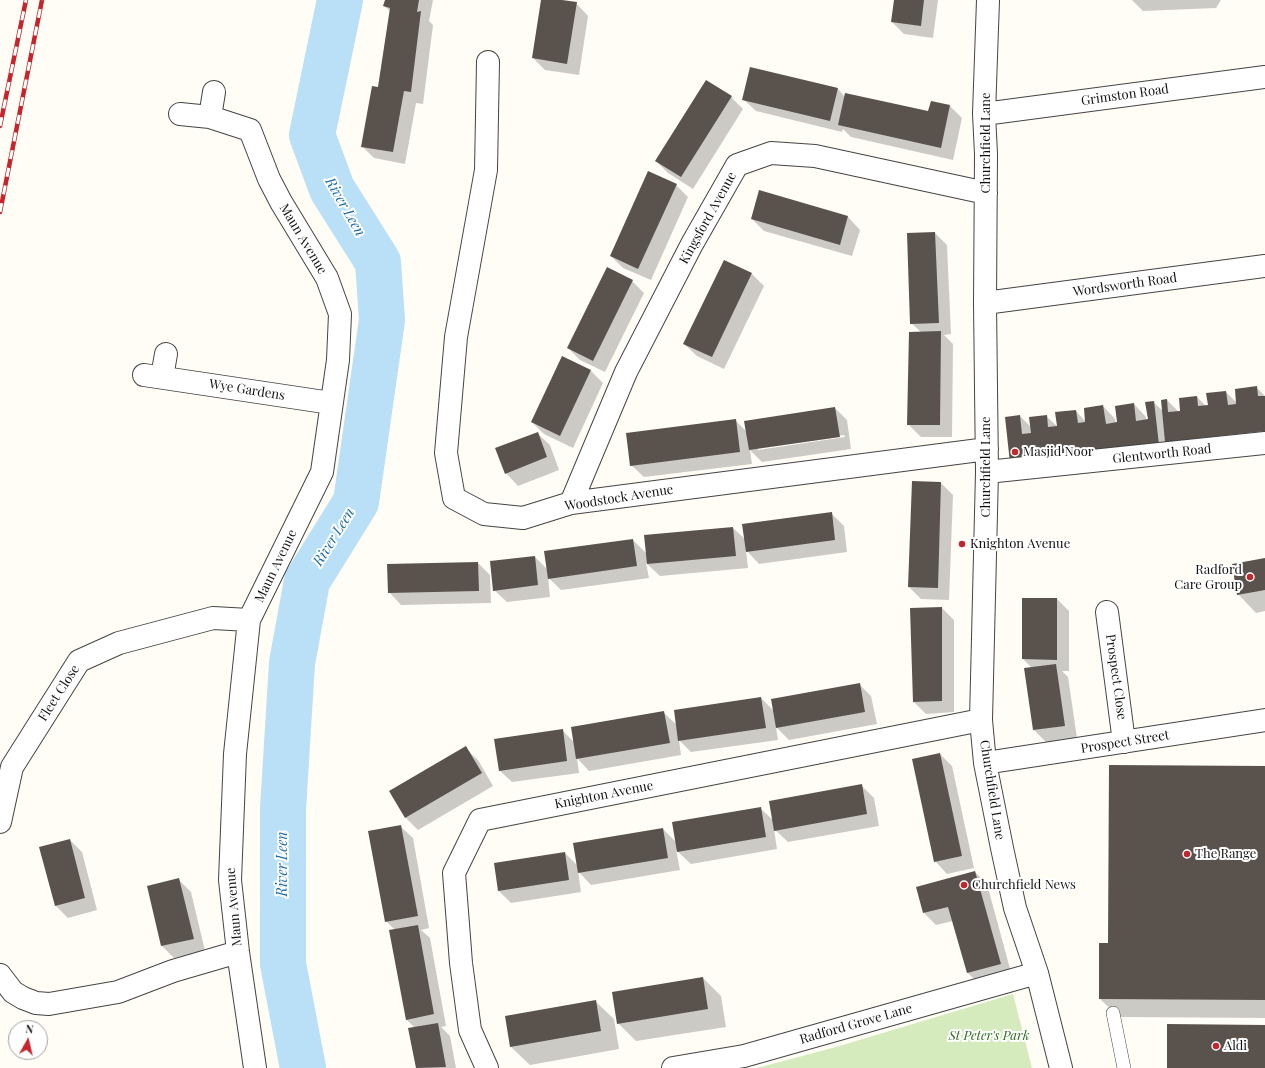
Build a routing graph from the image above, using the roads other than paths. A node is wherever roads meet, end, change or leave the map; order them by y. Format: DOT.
graph roads {
  1 [pos="988,0"];
  2 [pos="488,62"];
  3 [pos="1265,77"];
  4 [pos="214,92"];
  5 [pos="180,114"];
  6 [pos="984,114"];
  7 [pos="210,117"];
  8 [pos="986,193"];
  9 [pos="1265,266"];
  10 [pos="985,303"];
  11 [pos="166,354"];
  12 [pos="331,403"];
  13 [pos="1265,443"];
  14 [pos="987,449"];
  15 [pos="987,472"];
  16 [pos="571,503"];
  17 [pos="1107,612"];
  18 [pos="250,620"];
  19 [pos="981,720"];
  20 [pos="1265,720"];
  21 [pos="1124,742"];
  22 [pos="985,763"];
  23 [pos="0,822"];
  24 [pos="238,952"];
  25 [pos="1037,973"];
  26 [pos="0,975"];
  27 [pos="1113,1013"];
  28 [pos="255,1068"];
  29 [pos="487,1068"];
  30 [pos="673,1068"];
  31 [pos="1061,1068"];
  32 [pos="1124,1068"];
  1 -- 6 [label="street, Churchfield Lane"];
  2 -- 16 [label="street, Woodstock Avenue"];
  3 -- 6 [label="street, Grimston Road"];
  4 -- 7 [label="street"];
  5 -- 7 [label="street, Maun Avenue"];
  6 -- 8 [label="street, Churchfield Lane"];
  7 -- 12 [label="street, Maun Avenue"];
  8 -- 10 [label="street, Churchfield Lane"];
  8 -- 16 [label="street, Kingsford Avenue"];
  9 -- 10 [label="street, Wordsworth Road"];
  10 -- 14 [label="street, Churchfield Lane"];
  11 -- 12 [label="street, Wye Gardens"];
  12 -- 18 [label="street, Maun Avenue"];
  13 -- 15 [label="street, Glentworth Road"];
  14 -- 15 [label="street, Churchfield Lane"];
  14 -- 16 [label="street, Woodstock Avenue"];
  15 -- 19 [label="street, Churchfield Lane"];
  17 -- 21 [label="street, Prospect Close"];
  18 -- 23 [label="street, Fleet Close"];
  18 -- 24 [label="street, Maun Avenue"];
  19 -- 22 [label="street, Churchfield Lane"];
  19 -- 29 [label="street, Knighton Avenue"];
  20 -- 21 [label="street, Prospect Street"];
  21 -- 22 [label="street, Prospect Street"];
  22 -- 25 [label="street, Churchfield Lane"];
  24 -- 26 [label="street"];
  24 -- 28 [label="street, Maun Avenue"];
  25 -- 30 [label="street, Radford Grove Lane"];
  25 -- 31 [label="street, Churchfield Lane"];
  27 -- 32 [label="lane"];
}
